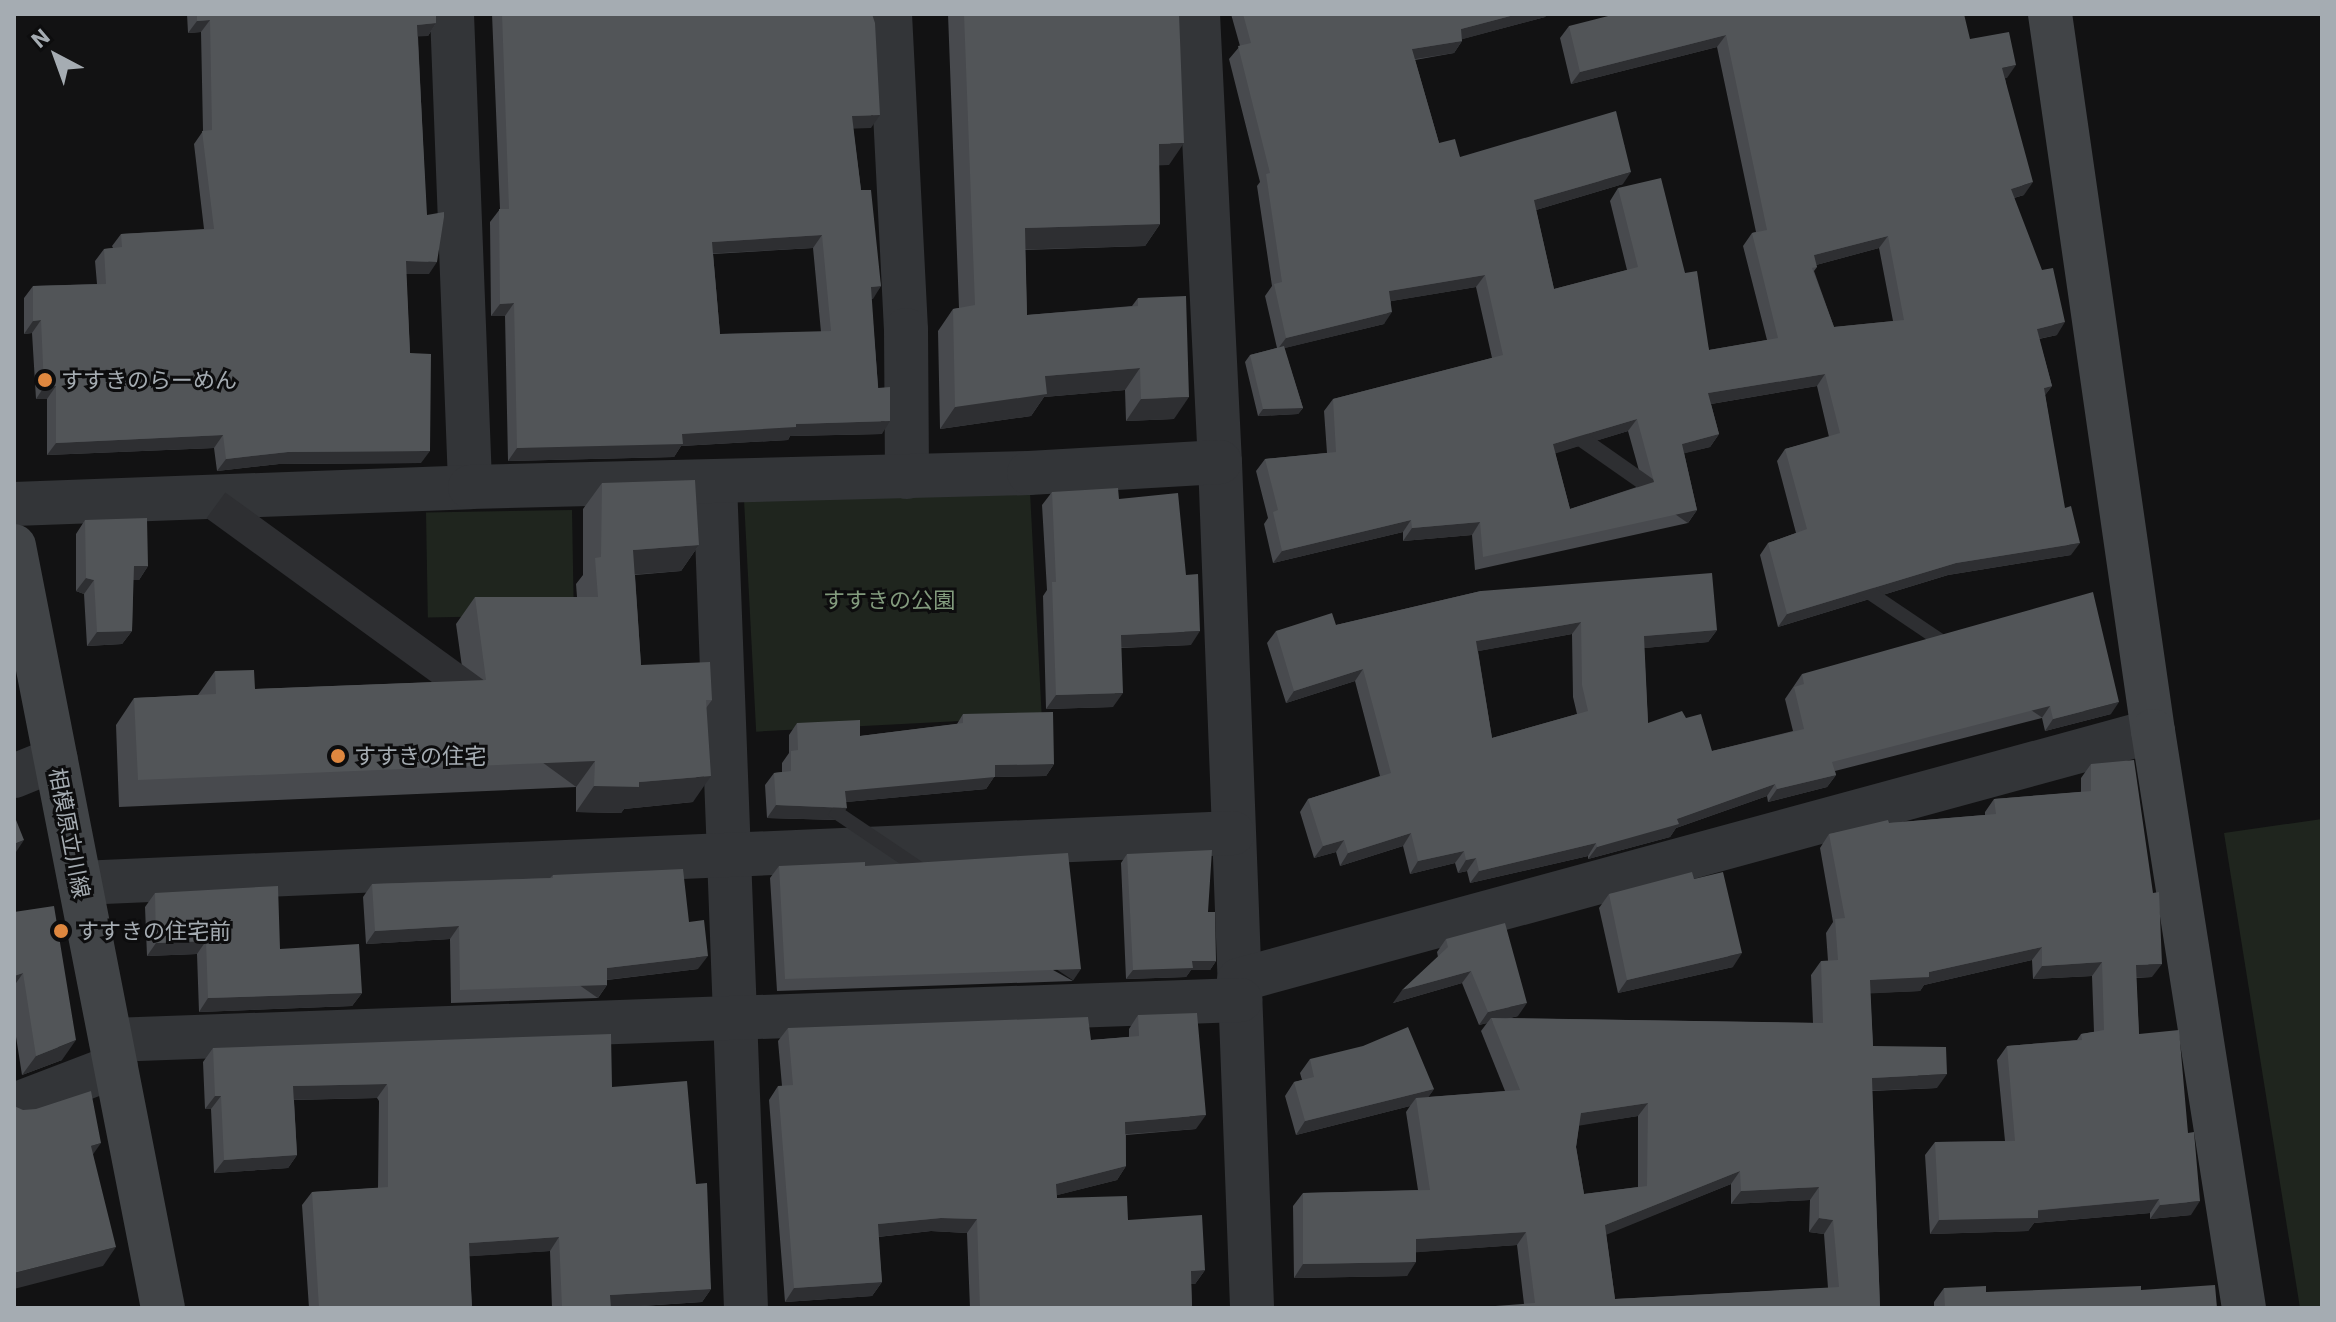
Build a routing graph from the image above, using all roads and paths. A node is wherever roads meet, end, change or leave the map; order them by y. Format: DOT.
graph roads {
  1 [pos="452,14"];
  2 [pos="890,14"];
  3 [pos="1198,14"];
  4 [pos="2050,14"];
  5 [pos="1220,462"];
  6 [pos="907,477"];
  7 [pos="715,483"];
  8 [pos="470,487"];
  9 [pos="14,504"];
  10 [pos="14,546"];
  11 [pos="2153,731"];
  12 [pos="56,759"];
  13 [pos="14,776"];
  14 [pos="1233,833"];
  15 [pos="729,852"];
  16 [pos="80,883"];
  17 [pos="1239,990"];
  18 [pos="735,1016"];
  19 [pos="113,1053"];
  20 [pos="14,1105"];
  21 [pos="163,1308"];
  22 [pos="746,1308"];
  23 [pos="1252,1308"];
  24 [pos="2244,1308"];
  1 -- 8 [label="street"];
  2 -- 6 [label="street"];
  3 -- 5 [label="street"];
  4 -- 11 [label="street"];
  5 -- 6 [label="street"];
  5 -- 14 [label="street"];
  6 -- 7 [label="street"];
  7 -- 8 [label="street"];
  7 -- 15 [label="street"];
  8 -- 9 [label="street"];
  10 -- 12 [label="street, 相模原立川線"];
  11 -- 17 [label="street"];
  11 -- 24 [label="street"];
  12 -- 13 [label="street"];
  12 -- 16 [label="street, 相模原立川線"];
  14 -- 15 [label="street"];
  14 -- 17 [label="street"];
  15 -- 16 [label="street"];
  15 -- 18 [label="street"];
  16 -- 19 [label="street, 相模原立川線"];
  17 -- 18 [label="street"];
  17 -- 23 [label="street"];
  18 -- 19 [label="street"];
  18 -- 22 [label="street"];
  19 -- 20 [label="street"];
  19 -- 21 [label="street, 相模原立川線"];
}
